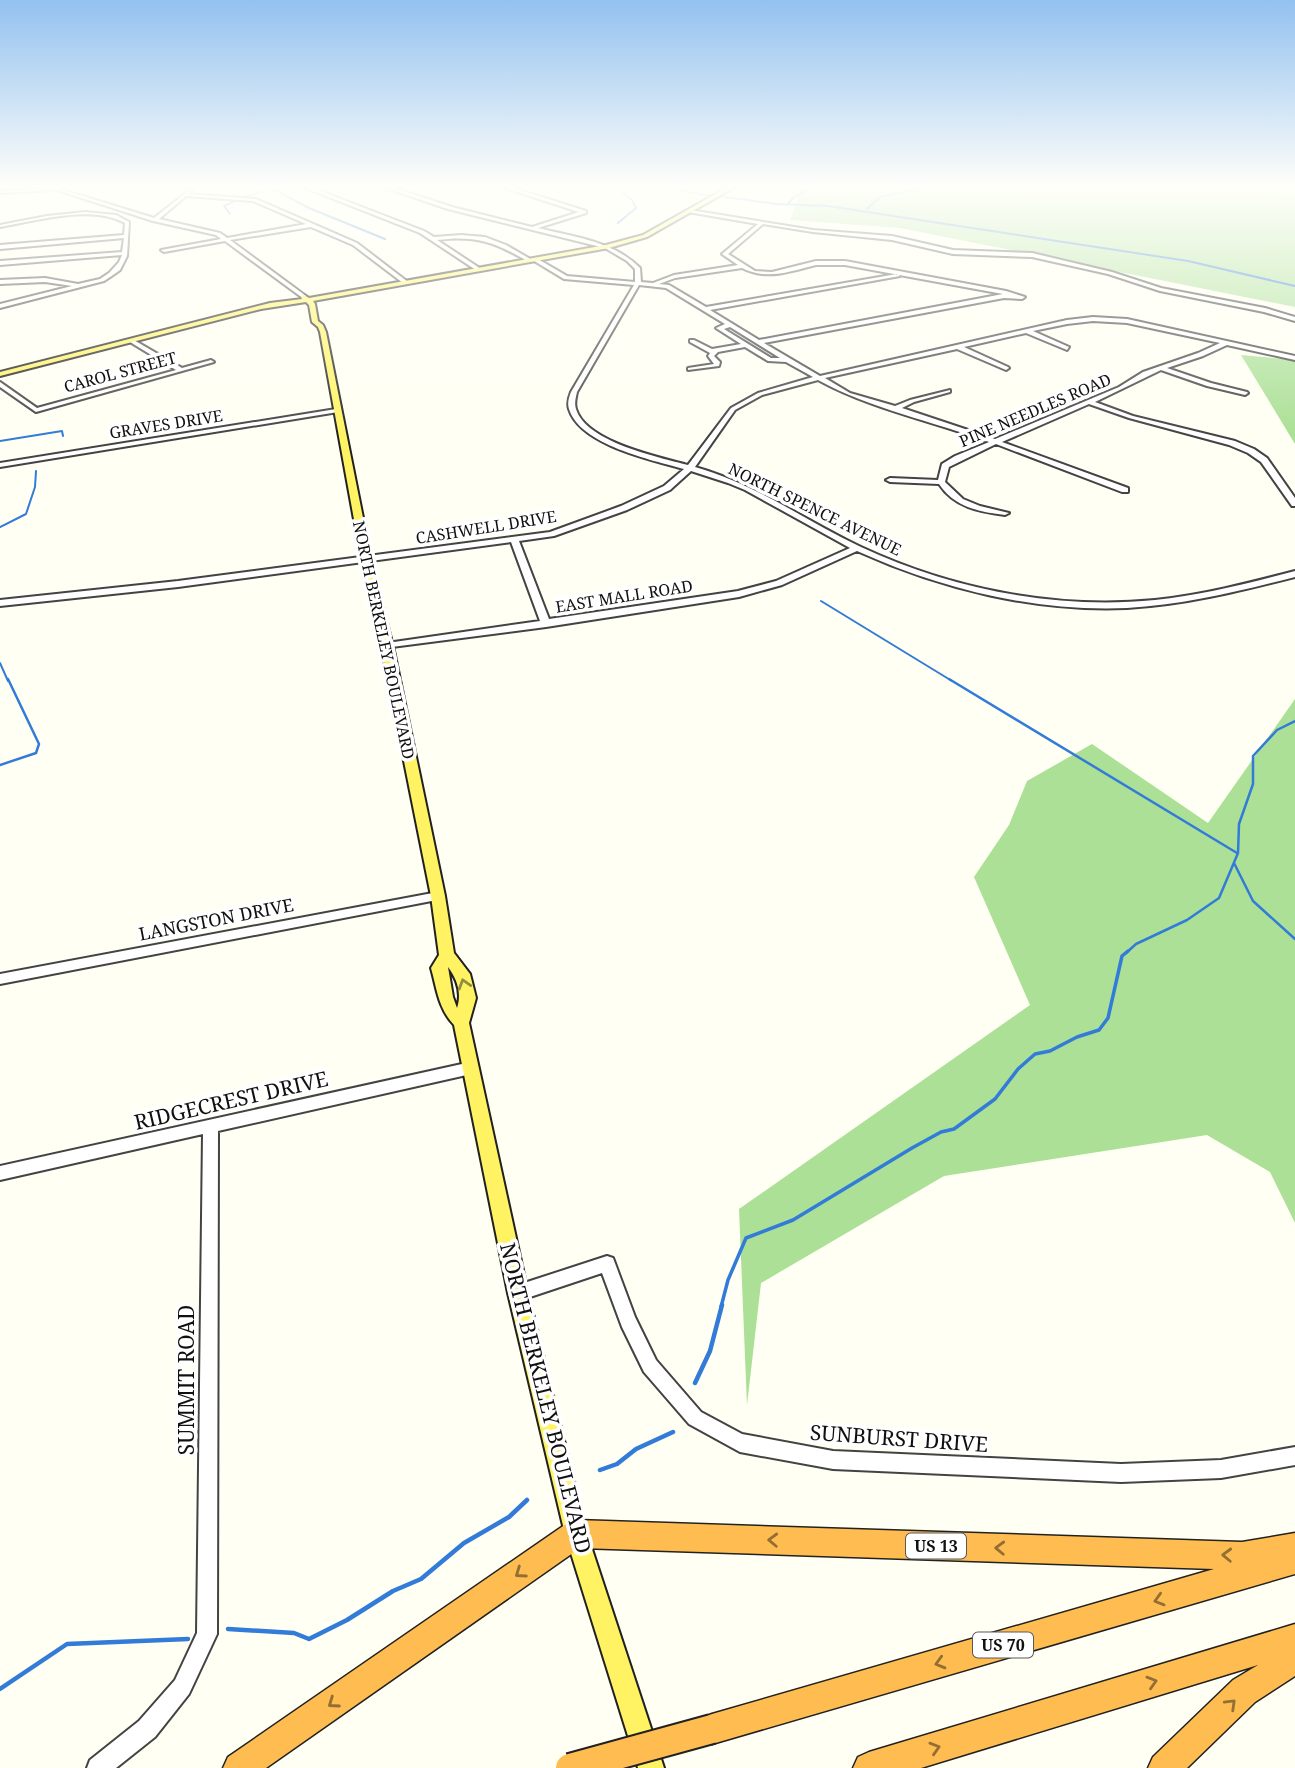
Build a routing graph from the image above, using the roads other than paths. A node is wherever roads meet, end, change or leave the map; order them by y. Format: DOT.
graph roads {
  1 [pos="118,270"];
  2 [pos="267,270"];
  3 [pos="279,270"];
  4 [pos="389,270"];
  5 [pos="475,270"];
  6 [pos="549,270"];
  7 [pos="638,270"];
  8 [pos="721,270"];
  9 [pos="749,270"];
  10 [pos="793,270"];
  11 [pos="872,270"];
  12 [pos="1095,270"];
  13 [pos="904,275"];
  14 [pos="0,282"];
  15 [pos="405,282"];
  16 [pos="638,283"];
  17 [pos="656,284"];
  18 [pos="80,286"];
  19 [pos="366,288"];
  20 [pos="339,294"];
  21 [pos="1005,295"];
  22 [pos="316,297"];
  23 [pos="305,299"];
  24 [pos="0,306"];
  25 [pos="321,307"];
  26 [pos="706,309"];
  27 [pos="1295,319"];
  28 [pos="730,324"];
  29 [pos="321,326"];
  30 [pos="1027,331"];
  31 [pos="132,341"];
  32 [pos="692,341"];
  33 [pos="758,342"];
  34 [pos="1227,342"];
  35 [pos="746,345"];
  36 [pos="957,346"];
  37 [pos="1067,348"];
  38 [pos="715,351"];
  39 [pos="1295,358"];
  40 [pos="786,360"];
  41 [pos="211,362"];
  42 [pos="1006,368"];
  43 [pos="691,369"];
  44 [pos="1164,369"];
  45 [pos="181,370"];
  46 [pos="0,374"];
  47 [pos="818,378"];
  48 [pos="0,384"];
  49 [pos="948,391"];
  50 [pos="1245,393"];
  51 [pos="1089,402"];
  52 [pos="895,410"];
  53 [pos="336,411"];
  54 [pos="995,442"];
  55 [pos="0,465"];
  56 [pos="691,468"];
  57 [pos="890,480"];
  58 [pos="941,482"];
  59 [pos="1125,490"];
  60 [pos="1295,504"];
  61 [pos="1005,513"];
  62 [pos="514,540"];
  63 [pos="857,548"];
  64 [pos="366,558"];
  65 [pos="1295,574"];
  66 [pos="0,603"];
  67 [pos="546,624"];
  68 [pos="387,646"];
  69 [pos="438,896"];
  70 [pos="447,955"];
  71 [pos="0,979"];
  72 [pos="461,1023"];
  73 [pos="471,1068"];
  74 [pos="211,1126"];
  75 [pos="0,1173"];
  76 [pos="518,1293"];
  77 [pos="1295,1456"];
  78 [pos="576,1534"];
  79 [pos="1295,1548"];
  80 [pos="1295,1560"];
  81 [pos="207,1634"];
  82 [pos="1295,1639"];
  83 [pos="1295,1659"];
  84 [pos="98,1768"];
  85 [pos="239,1768"];
  86 [pos="570,1768"];
  87 [pos="651,1768"];
  88 [pos="869,1768"];
  89 [pos="1164,1768"];
  1 -- 18 [label="street"];
  2 -- 23 [label="street"];
  3 -- 22 [label="street"];
  4 -- 15 [label="street"];
  5 -- 15 [label="main road"];
  6 -- 16 [label="street"];
  7 -- 16 [label="street"];
  8 -- 17 [label="street"];
  9 -- 10 [label="street"];
  11 -- 13 [label="street"];
  12 -- 27 [label="street"];
  13 -- 21 [label="street"];
  13 -- 26 [label="street"];
  14 -- 18 [label="street"];
  15 -- 19 [label="main road"];
  16 -- 17 [label="street"];
  16 -- 56 [label="street, NORTH SPENCE AVENUE"];
  17 -- 26 [label="street"];
  18 -- 24 [label="street"];
  19 -- 20 [label="main road"];
  19 -- 22 [label="main road"];
  20 -- 22 [label="main road"];
  20 -- 25 [label="main road"];
  21 -- 33 [label="street"];
  22 -- 23 [label="main road"];
  22 -- 25 [label="main road, NORTH BERKELEY BOULEVARD"];
  23 -- 29 [label="main road, NORTH BERKELEY BOULEVARD"];
  23 -- 31 [label="main road"];
  25 -- 29 [label="main road, NORTH BERKELEY BOULEVARD"];
  26 -- 28 [label="street"];
  28 -- 33 [label="street"];
  28 -- 35 [label="street"];
  29 -- 53 [label="main road, NORTH BERKELEY BOULEVARD"];
  30 -- 34 [label="street, CASHWELL DRIVE"];
  30 -- 36 [label="street, CASHWELL DRIVE"];
  30 -- 37 [label="street"];
  31 -- 45 [label="street"];
  31 -- 46 [label="main road"];
  32 -- 38 [label="street"];
  33 -- 35 [label="street"];
  33 -- 40 [label="street"];
  34 -- 39 [label="street, CASHWELL DRIVE"];
  34 -- 44 [label="street, PINE NEEDLES ROAD"];
  35 -- 38 [label="street"];
  35 -- 40 [label="street"];
  36 -- 42 [label="street"];
  36 -- 47 [label="street, CASHWELL DRIVE"];
  38 -- 43 [label="street"];
  40 -- 47 [label="street"];
  41 -- 45 [label="street, CAROL STREET"];
  44 -- 50 [label="street"];
  44 -- 51 [label="street, PINE NEEDLES ROAD"];
  45 -- 48 [label="street, CAROL STREET"];
  47 -- 52 [label="street"];
  47 -- 56 [label="street, CASHWELL DRIVE"];
  49 -- 52 [label="street"];
  51 -- 54 [label="street, PINE NEEDLES ROAD"];
  51 -- 60 [label="street"];
  52 -- 54 [label="street"];
  53 -- 55 [label="street, GRAVES DRIVE"];
  53 -- 64 [label="main road, NORTH BERKELEY BOULEVARD"];
  54 -- 58 [label="street, PINE NEEDLES ROAD"];
  54 -- 59 [label="street"];
  56 -- 62 [label="street, CASHWELL DRIVE"];
  56 -- 63 [label="street, NORTH SPENCE AVENUE"];
  57 -- 58 [label="street"];
  58 -- 61 [label="street"];
  62 -- 64 [label="street, CASHWELL DRIVE"];
  62 -- 67 [label="street"];
  63 -- 65 [label="street, NORTH SPENCE AVENUE"];
  63 -- 67 [label="street, EAST MALL ROAD"];
  64 -- 66 [label="street, CASHWELL DRIVE"];
  64 -- 68 [label="main road, NORTH BERKELEY BOULEVARD"];
  67 -- 68 [label="street, EAST MALL ROAD"];
  68 -- 69 [label="main road, NORTH BERKELEY BOULEVARD"];
  69 -- 70 [label="main road, NORTH BERKELEY BOULEVARD"];
  69 -- 71 [label="street, LANGSTON DRIVE"];
  72 -- 70 [label="main road, NORTH BERKELEY BOULEVARD, one-way"];
  70 -- 72 [label="main road, NORTH BERKELEY BOULEVARD"];
  72 -- 73 [label="main road, NORTH BERKELEY BOULEVARD"];
  73 -- 74 [label="street, RIDGECREST DRIVE"];
  73 -- 76 [label="main road, NORTH BERKELEY BOULEVARD"];
  74 -- 75 [label="street, RIDGECREST DRIVE"];
  74 -- 81 [label="street, SUMMIT ROAD"];
  76 -- 77 [label="street, SUNBURST DRIVE"];
  76 -- 78 [label="main road, NORTH BERKELEY BOULEVARD"];
  79 -- 78 [label="highway, US 13, one-way"];
  78 -- 85 [label="highway, one-way"];
  78 -- 87 [label="main road, NORTH BERKELEY BOULEVARD"];
  80 -- 86 [label="highway, US 70, one-way, bridge"];
  81 -- 84 [label="street"];
  88 -- 82 [label="highway, one-way"];
  89 -- 83 [label="highway, one-way"];
}
